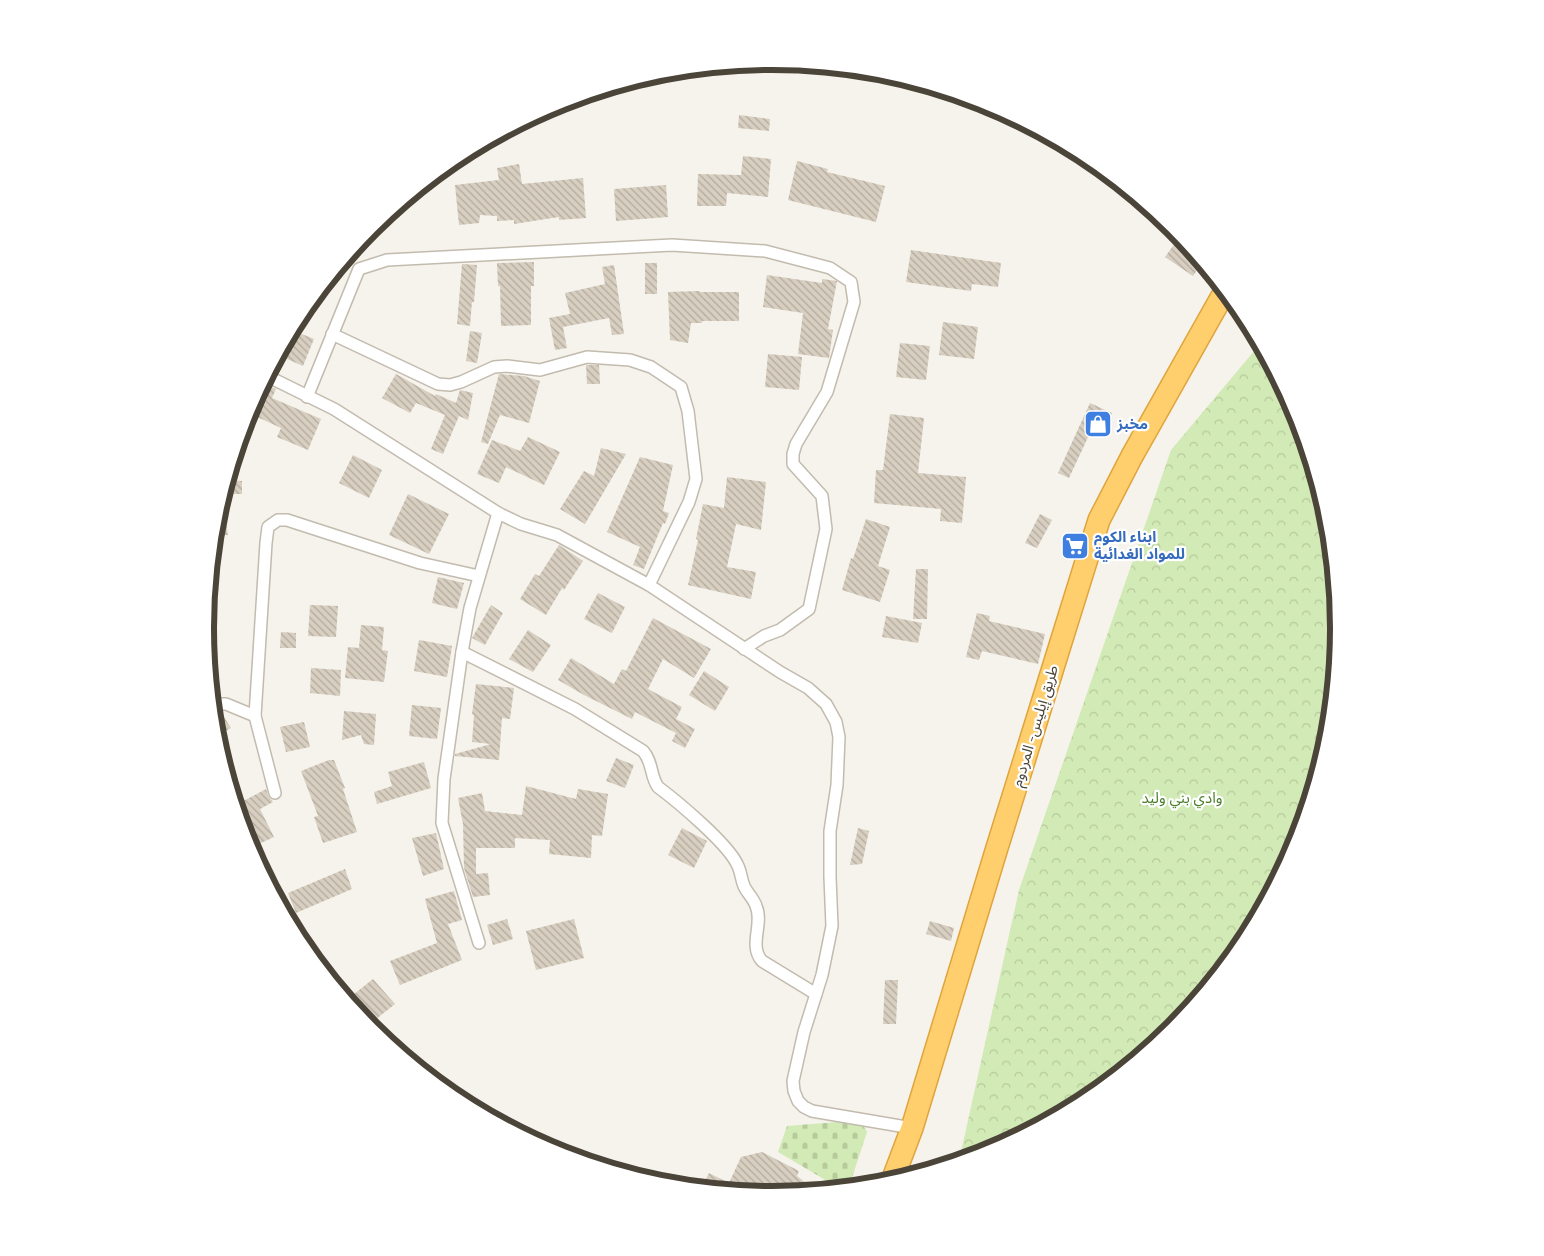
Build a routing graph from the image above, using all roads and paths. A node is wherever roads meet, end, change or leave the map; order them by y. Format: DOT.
graph roads {
  1 [pos="1221,297"];
  2 [pos="332,334"];
  3 [pos="273,379"];
  4 [pos="307,397"];
  5 [pos="498,513"];
  6 [pos="479,576"];
  7 [pos="649,585"];
  8 [pos="744,649"];
  9 [pos="462,652"];
  10 [pos="220,704"];
  11 [pos="254,716"];
  12 [pos="275,792"];
  13 [pos="479,943"];
  14 [pos="816,994"];
  15 [pos="912,1128"];
  16 [pos="896,1172"];
  1 -- 15 [label="highway, طريق إيليس- المردوم"];
  2 -- 4 [label="street"];
  2 -- 7 [label="street"];
  2 -- 8 [label="street"];
  3 -- 4 [label="street"];
  4 -- 5 [label="street"];
  5 -- 6 [label="street"];
  5 -- 7 [label="street"];
  6 -- 9 [label="street"];
  6 -- 11 [label="street"];
  7 -- 8 [label="street"];
  8 -- 14 [label="street"];
  9 -- 13 [label="street"];
  9 -- 14 [label="street"];
  10 -- 11 [label="street"];
  11 -- 12 [label="street"];
  14 -- 15 [label="street"];
  15 -- 16 [label="highway, طريق إيليس- المردوم"];
}
